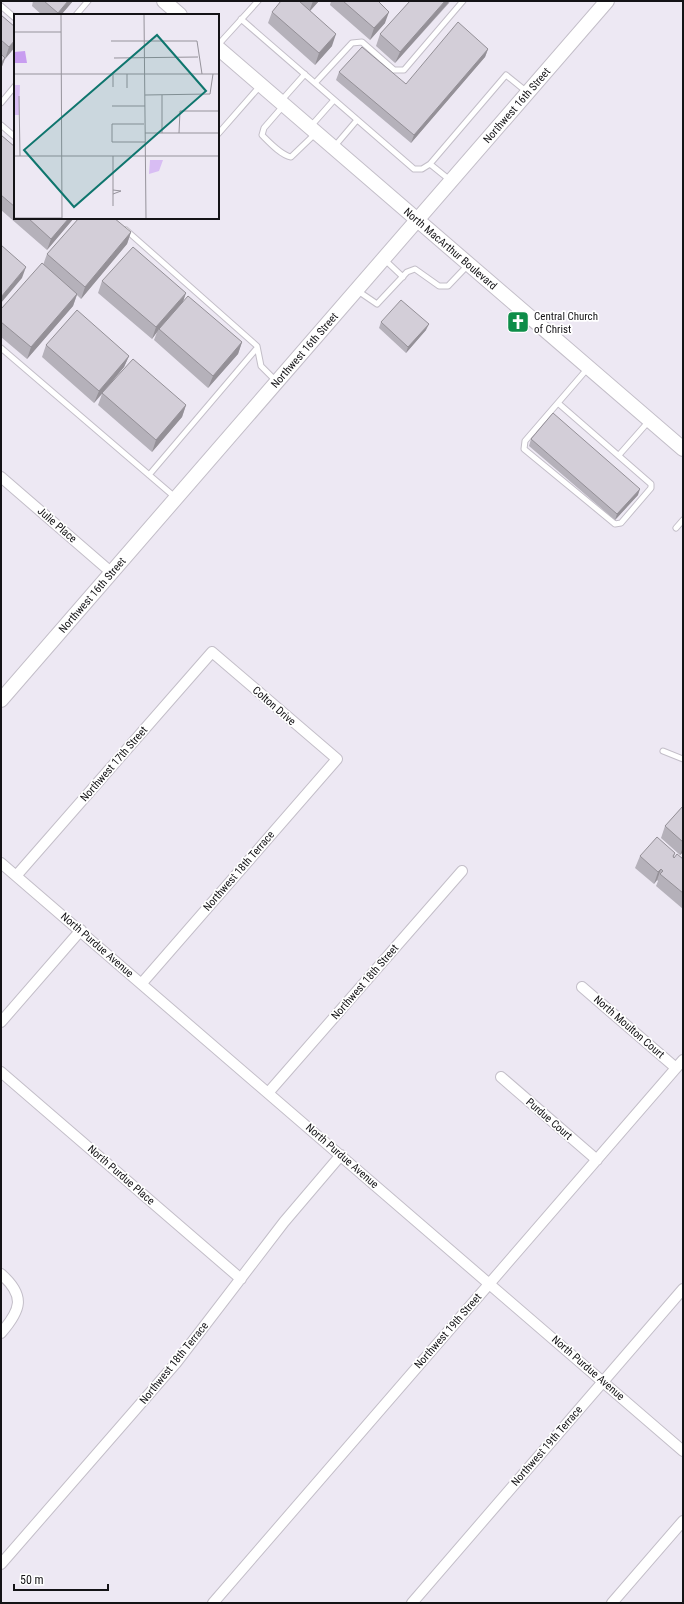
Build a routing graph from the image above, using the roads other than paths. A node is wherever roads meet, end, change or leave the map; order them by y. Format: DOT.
graph roads {
  1 [pos="88,1"];
  2 [pos="164,1"];
  3 [pos="258,1"];
  4 [pos="463,1"];
  5 [pos="607,1"];
  6 [pos="1,6"];
  7 [pos="77,14"];
  8 [pos="179,14"];
  9 [pos="14,17"];
  10 [pos="241,19"];
  11 [pos="219,46"];
  12 [pos="219,48"];
  13 [pos="305,74"];
  14 [pos="315,83"];
  15 [pos="261,85"];
  16 [pos="14,87"];
  17 [pos="528,92"];
  18 [pos="334,100"];
  19 [pos="1,103"];
  20 [pos="282,103"];
  21 [pos="357,120"];
  22 [pos="1,125"];
  23 [pos="313,130"];
  24 [pos="219,133"];
  25 [pos="14,136"];
  26 [pos="334,148"];
  27 [pos="430,164"];
  28 [pos="451,181"];
  29 [pos="417,220"];
  30 [pos="122,227"];
  31 [pos="384,259"];
  32 [pos="469,264"];
  33 [pos="403,277"];
  34 [pos="357,290"];
  35 [pos="1,348"];
  36 [pos="257,348"];
  37 [pos="588,367"];
  38 [pos="277,382"];
  39 [pos="558,403"];
  40 [pos="650,420"];
  41 [pos="683,449"];
  42 [pos="618,455"];
  43 [pos="149,475"];
  44 [pos="1,477"];
  45 [pos="176,499"];
  46 [pos="683,520"];
  47 [pos="676,528"];
  48 [pos="112,573"];
  49 [pos="212,652"];
  50 [pos="1,700"];
  51 [pos="663,751"];
  52 [pos="683,759"];
  53 [pos="337,760"];
  54 [pos="1,863"];
  55 [pos="462,871"];
  56 [pos="16,876"];
  57 [pos="80,930"];
  58 [pos="142,984"];
  59 [pos="582,987"];
  60 [pos="1,1022"];
  61 [pos="680,1064"];
  62 [pos="1,1072"];
  63 [pos="501,1078"];
  64 [pos="268,1093"];
  65 [pos="341,1155"];
  66 [pos="597,1160"];
  67 [pos="1,1274"];
  68 [pos="241,1279"];
  69 [pos="489,1284"];
  70 [pos="683,1289"];
  71 [pos="1,1333"];
  72 [pos="603,1382"];
  73 [pos="683,1451"];
  74 [pos="683,1521"];
  75 [pos="1,1564"];
  76 [pos="213,1603"];
  77 [pos="412,1603"];
  78 [pos="612,1603"];
  1 -- 7 [label="lane"];
  2 -- 8 [label="street"];
  3 -- 10 [label="lane"];
  4 -- 14 [label="lane"];
  5 -- 17 [label="street, Northwest 16th Street"];
  6 -- 9 [label="lane"];
  10 -- 11 [label="lane"];
  10 -- 13 [label="lane"];
  12 -- 15 [label="street, North MacArthur Boulevard"];
  13 -- 14 [label="lane"];
  13 -- 20 [label="lane"];
  14 -- 18 [label="lane"];
  15 -- 20 [label="street, North MacArthur Boulevard"];
  15 -- 24 [label="lane"];
  16 -- 19 [label="lane"];
  17 -- 27 [label="lane"];
  17 -- 28 [label="street, Northwest 16th Street"];
  18 -- 21 [label="lane"];
  18 -- 23 [label="lane"];
  20 -- 23 [label="street, North MacArthur Boulevard"];
  20 -- 23 [label="lane"];
  21 -- 26 [label="lane"];
  21 -- 27 [label="lane"];
  22 -- 25 [label="lane"];
  23 -- 26 [label="street, North MacArthur Boulevard"];
  26 -- 29 [label="street, North MacArthur Boulevard"];
  27 -- 28 [label="lane"];
  28 -- 29 [label="street, Northwest 16th Street"];
  29 -- 31 [label="street, Northwest 16th Street"];
  29 -- 32 [label="street, North MacArthur Boulevard"];
  30 -- 36 [label="lane"];
  31 -- 33 [label="lane"];
  31 -- 34 [label="street, Northwest 16th Street"];
  32 -- 33 [label="lane"];
  32 -- 37 [label="street, North MacArthur Boulevard"];
  33 -- 34 [label="lane"];
  34 -- 38 [label="street, Northwest 16th Street"];
  35 -- 43 [label="lane"];
  36 -- 38 [label="lane"];
  36 -- 43 [label="lane"];
  37 -- 39 [label="lane"];
  37 -- 40 [label="street, North MacArthur Boulevard"];
  38 -- 45 [label="street, Northwest 16th Street"];
  39 -- 42 [label="lane"];
  39 -- 42 [label="lane"];
  40 -- 41 [label="street, North MacArthur Boulevard"];
  40 -- 42 [label="lane"];
  43 -- 45 [label="lane"];
  44 -- 48 [label="street, Julie Place"];
  45 -- 48 [label="street, Northwest 16th Street"];
  46 -- 47 [label="lane"];
  48 -- 50 [label="street, Northwest 16th Street"];
  49 -- 53 [label="street, Colton Drive"];
  49 -- 56 [label="street, Northwest 17th Street"];
  51 -- 52 [label="lane"];
  53 -- 58 [label="street, Northwest 18th Terrace"];
  54 -- 56 [label="street, North Purdue Avenue"];
  55 -- 64 [label="street, Northwest 18th Street"];
  56 -- 57 [label="street, North Purdue Avenue"];
  57 -- 58 [label="street, North Purdue Avenue"];
  57 -- 60 [label="street"];
  58 -- 64 [label="street, North Purdue Avenue"];
  59 -- 61 [label="street, North Moulton Court"];
  61 -- 66 [label="street, Northwest 19th Street"];
  62 -- 68 [label="street, North Purdue Place"];
  63 -- 66 [label="street, Purdue Court"];
  64 -- 65 [label="street, North Purdue Avenue"];
  65 -- 68 [label="street, Northwest 18th Terrace"];
  65 -- 69 [label="street, North Purdue Avenue"];
  66 -- 69 [label="street, Northwest 19th Street"];
  67 -- 71 [label="street"];
  68 -- 75 [label="street, Northwest 18th Terrace"];
  69 -- 72 [label="street, North Purdue Avenue"];
  69 -- 76 [label="street, Northwest 19th Street"];
  70 -- 72 [label="street, Northwest 19th Terrace"];
  72 -- 73 [label="street, North Purdue Avenue"];
  72 -- 77 [label="street, Northwest 19th Terrace"];
  74 -- 78 [label="street"];
}
